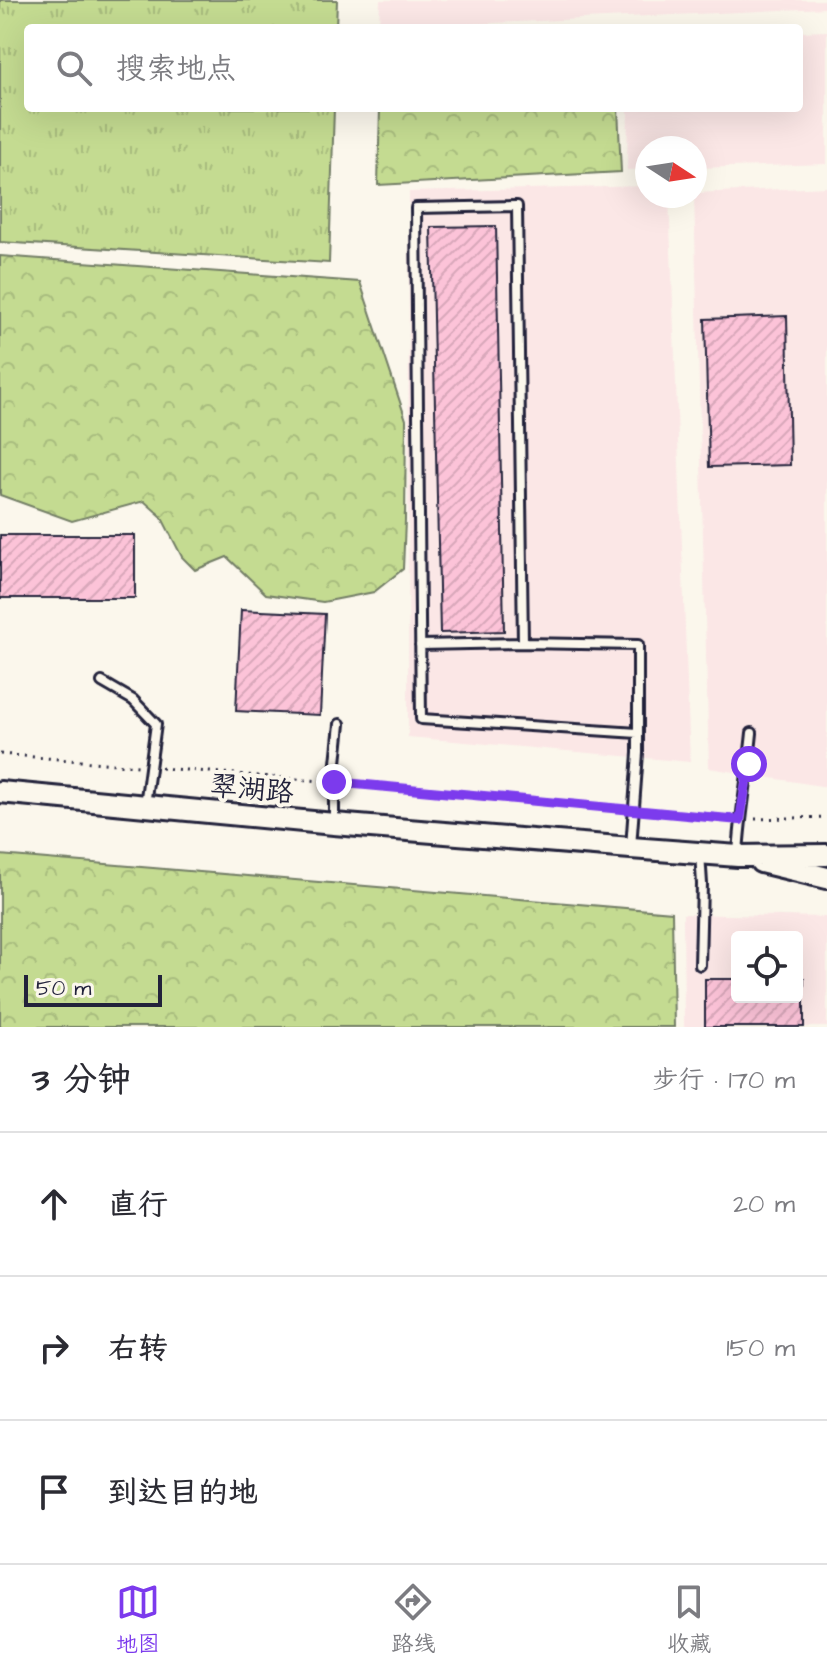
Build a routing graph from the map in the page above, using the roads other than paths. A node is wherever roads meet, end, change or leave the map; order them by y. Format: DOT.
graph roads {
  1 [pos="523,643"];
  2 [pos="420,645"];
  3 [pos="102,682"];
  4 [pos="340,724"];
  5 [pos="638,733"];
  6 [pos="752,733"];
  7 [pos="0,792"];
  8 [pos="145,806"];
  9 [pos="334,824"];
  10 [pos="631,848"];
  11 [pos="700,852"];
  12 [pos="827,855"];
  13 [pos="738,856"];
  14 [pos="827,878"];
  15 [pos="700,965"];
  1 -- 2 [label="lane"];
  1 -- 2 [label="lane"];
  1 -- 5 [label="lane"];
  2 -- 5 [label="lane"];
  3 -- 8 [label="lane"];
  4 -- 9 [label="lane"];
  5 -- 10 [label="lane"];
  6 -- 13 [label="lane"];
  7 -- 8 [label="street, 翠湖路"];
  8 -- 9 [label="street, 翠湖路"];
  9 -- 10 [label="street, 翠湖路"];
  10 -- 11 [label="street, 翠湖路"];
  11 -- 13 [label="street, 翠湖路"];
  11 -- 15 [label="lane"];
  12 -- 13 [label="street, 翠湖路"];
  13 -- 14 [label="street, 翠湖路"];
}
